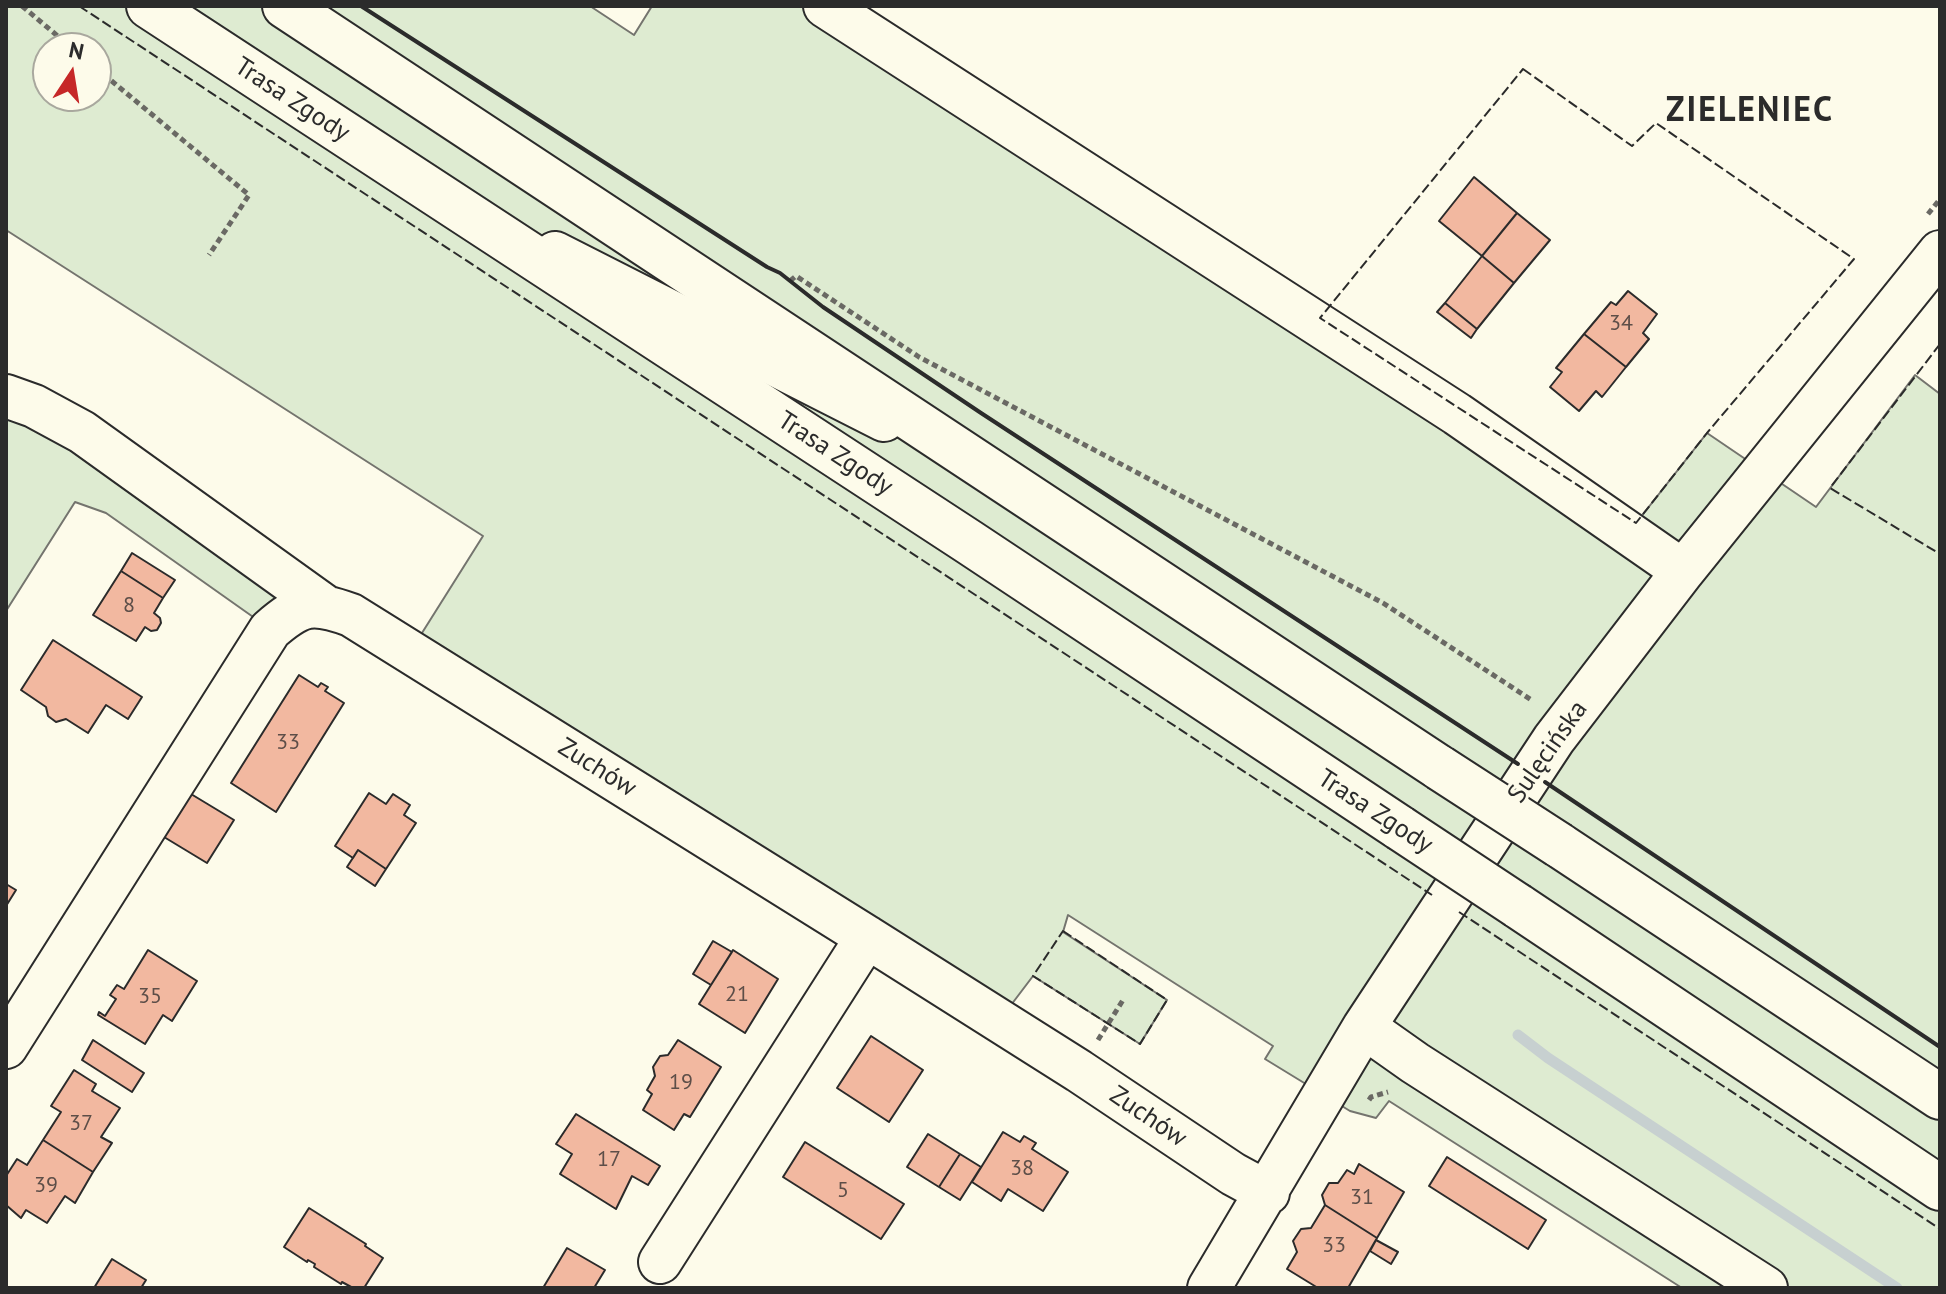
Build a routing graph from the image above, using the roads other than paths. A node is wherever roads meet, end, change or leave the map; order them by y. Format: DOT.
graph roads {
  1 [pos="149,6"];
  2 [pos="285,6"];
  3 [pos="825,6"];
  4 [pos="469,126"];
  5 [pos="425,186"];
  6 [pos="1940,252"];
  7 [pos="724,339"];
  8 [pos="6,396"];
  9 [pos="1010,484"];
  10 [pos="969,542"];
  11 [pos="1683,571"];
  12 [pos="323,605"];
  13 [pos="867,937"];
  14 [pos="1364,1027"];
  15 [pos="6,1047"];
  16 [pos="1940,1097"];
  17 [pos="1940,1188"];
  18 [pos="1268,1193"];
  19 [pos="660,1262"];
  20 [pos="1209,1288"];
  21 [pos="1766,1288"];
  1 -- 5 [label="highway, Trasa Zgody"];
  2 -- 4 [label="highway"];
  3 -- 11 [label="street"];
  4 -- 7 [label="street"];
  4 -- 9 [label="highway"];
  5 -- 7 [label="street"];
  5 -- 10 [label="highway, Trasa Zgody"];
  6 -- 11 [label="street, Sulęcińska"];
  7 -- 9 [label="street"];
  7 -- 10 [label="street"];
  8 -- 12 [label="street, Zuchów"];
  9 -- 16 [label="highway, bridge"];
  10 -- 17 [label="highway, Trasa Zgody, bridge"];
  11 -- 14 [label="street, Sulęcińska"];
  12 -- 13 [label="street, Zuchów"];
  12 -- 15 [label="street"];
  13 -- 18 [label="street, Zuchów"];
  13 -- 19 [label="street"];
  14 -- 18 [label="street, Sulęcińska"];
  14 -- 21 [label="street"];
  18 -- 20 [label="street, Sulęcińska"];
}
